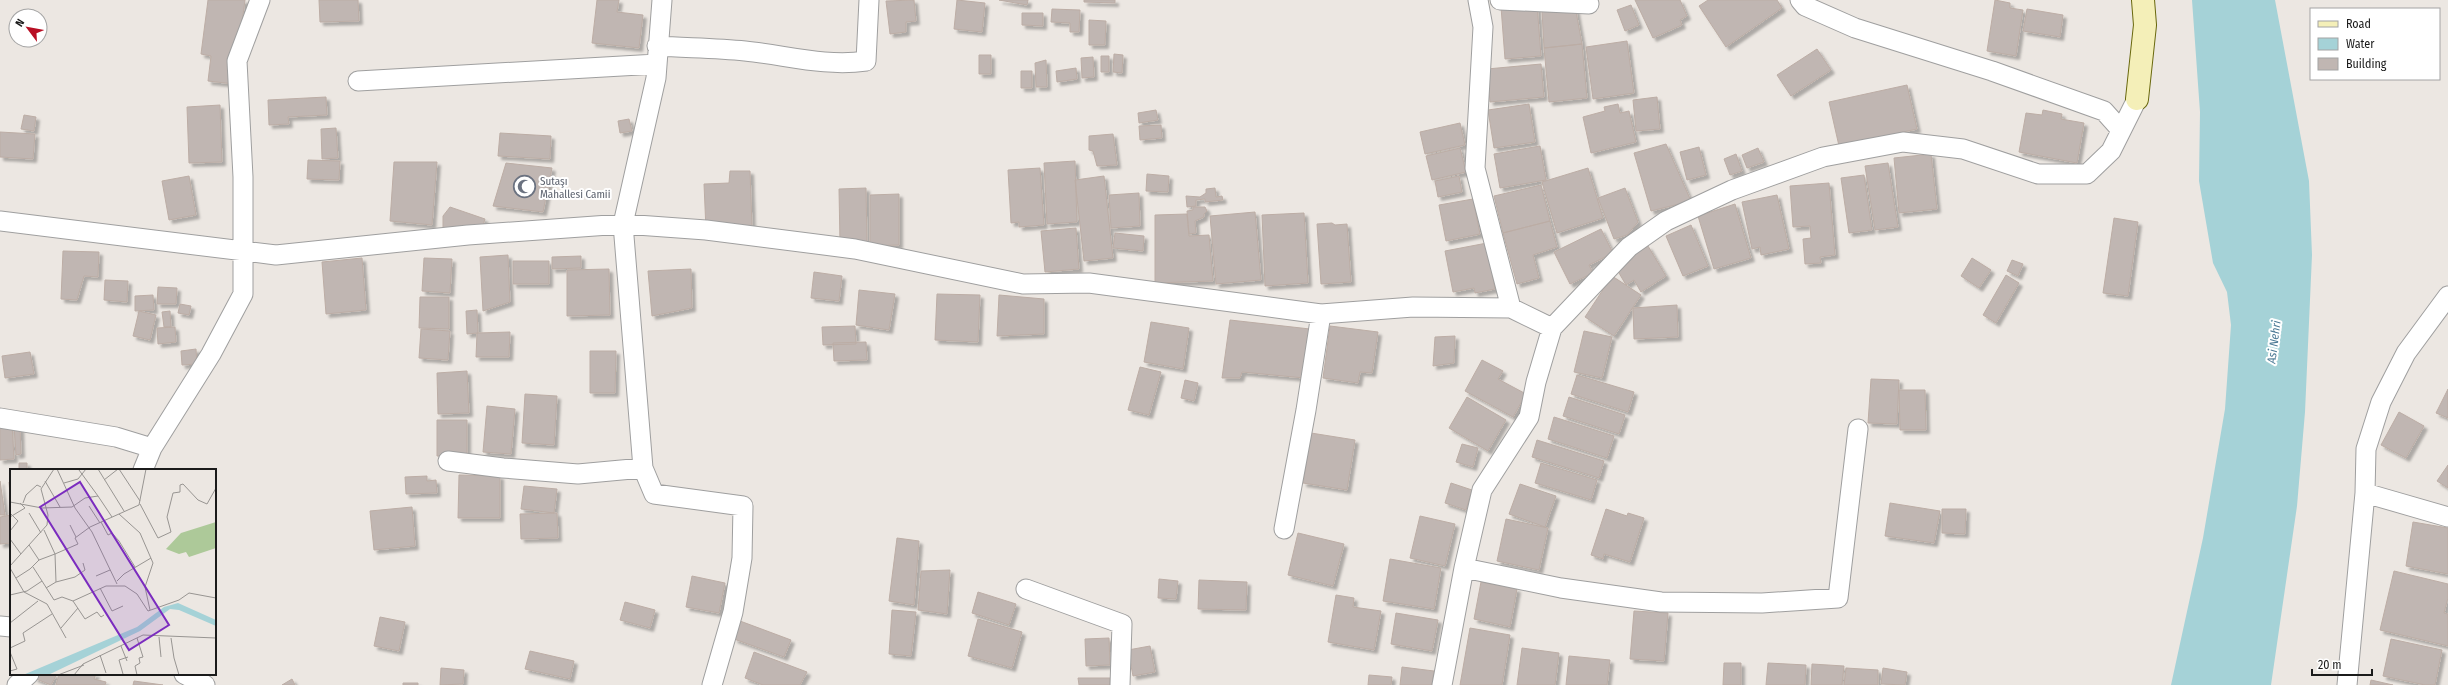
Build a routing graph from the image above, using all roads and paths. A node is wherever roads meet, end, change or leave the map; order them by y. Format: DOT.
graph roads {
  1 [pos="260,0"];
  2 [pos="662,0"];
  3 [pos="869,0"];
  4 [pos="1478,0"];
  5 [pos="1500,0"];
  6 [pos="1800,0"];
  7 [pos="2143,0"];
  8 [pos="1589,4"];
  9 [pos="657,55"];
  10 [pos="358,80"];
  11 [pos="2137,99"];
  12 [pos="2121,130"];
  13 [pos="0,221"];
  14 [pos="623,224"];
  15 [pos="243,250"];
  16 [pos="2448,296"];
  17 [pos="1511,308"];
  18 [pos="1321,314"];
  19 [pos="1552,328"];
  20 [pos="0,418"];
  21 [pos="1858,429"];
  22 [pos="152,448"];
  23 [pos="448,461"];
  24 [pos="643,468"];
  25 [pos="143,469"];
  26 [pos="2365,493"];
  27 [pos="2448,517"];
  28 [pos="1284,530"];
  29 [pos="1464,568"];
  30 [pos="1026,590"];
  31 [pos="0,626"];
  32 [pos="10,627"];
  33 [pos="28,675"];
  34 [pos="186,675"];
  35 [pos="17,685"];
  36 [pos="204,685"];
  37 [pos="712,685"];
  38 [pos="1120,685"];
  39 [pos="1442,685"];
  40 [pos="2347,685"];
  1 -- 15 [label="street"];
  2 -- 9 [label="street"];
  3 -- 9 [label="street"];
  4 -- 17 [label="street"];
  5 -- 8 [label="street"];
  6 -- 12 [label="street"];
  7 -- 11 [label="street"];
  9 -- 10 [label="street"];
  9 -- 14 [label="street"];
  11 -- 12 [label="street"];
  12 -- 19 [label="street"];
  13 -- 15 [label="street"];
  14 -- 15 [label="street"];
  14 -- 18 [label="street"];
  14 -- 24 [label="street"];
  15 -- 22 [label="street"];
  16 -- 26 [label="street"];
  17 -- 18 [label="street"];
  17 -- 19 [label="street"];
  18 -- 28 [label="street"];
  19 -- 29 [label="street"];
  20 -- 22 [label="street"];
  21 -- 29 [label="street"];
  22 -- 25 [label="street"];
  23 -- 24 [label="street"];
  24 -- 37 [label="street"];
  26 -- 27 [label="street"];
  26 -- 40 [label="street"];
  29 -- 39 [label="street"];
  30 -- 38 [label="street"];
  31 -- 32 [label="street"];
  33 -- 35 [label="street"];
  34 -- 36 [label="street"];
}
